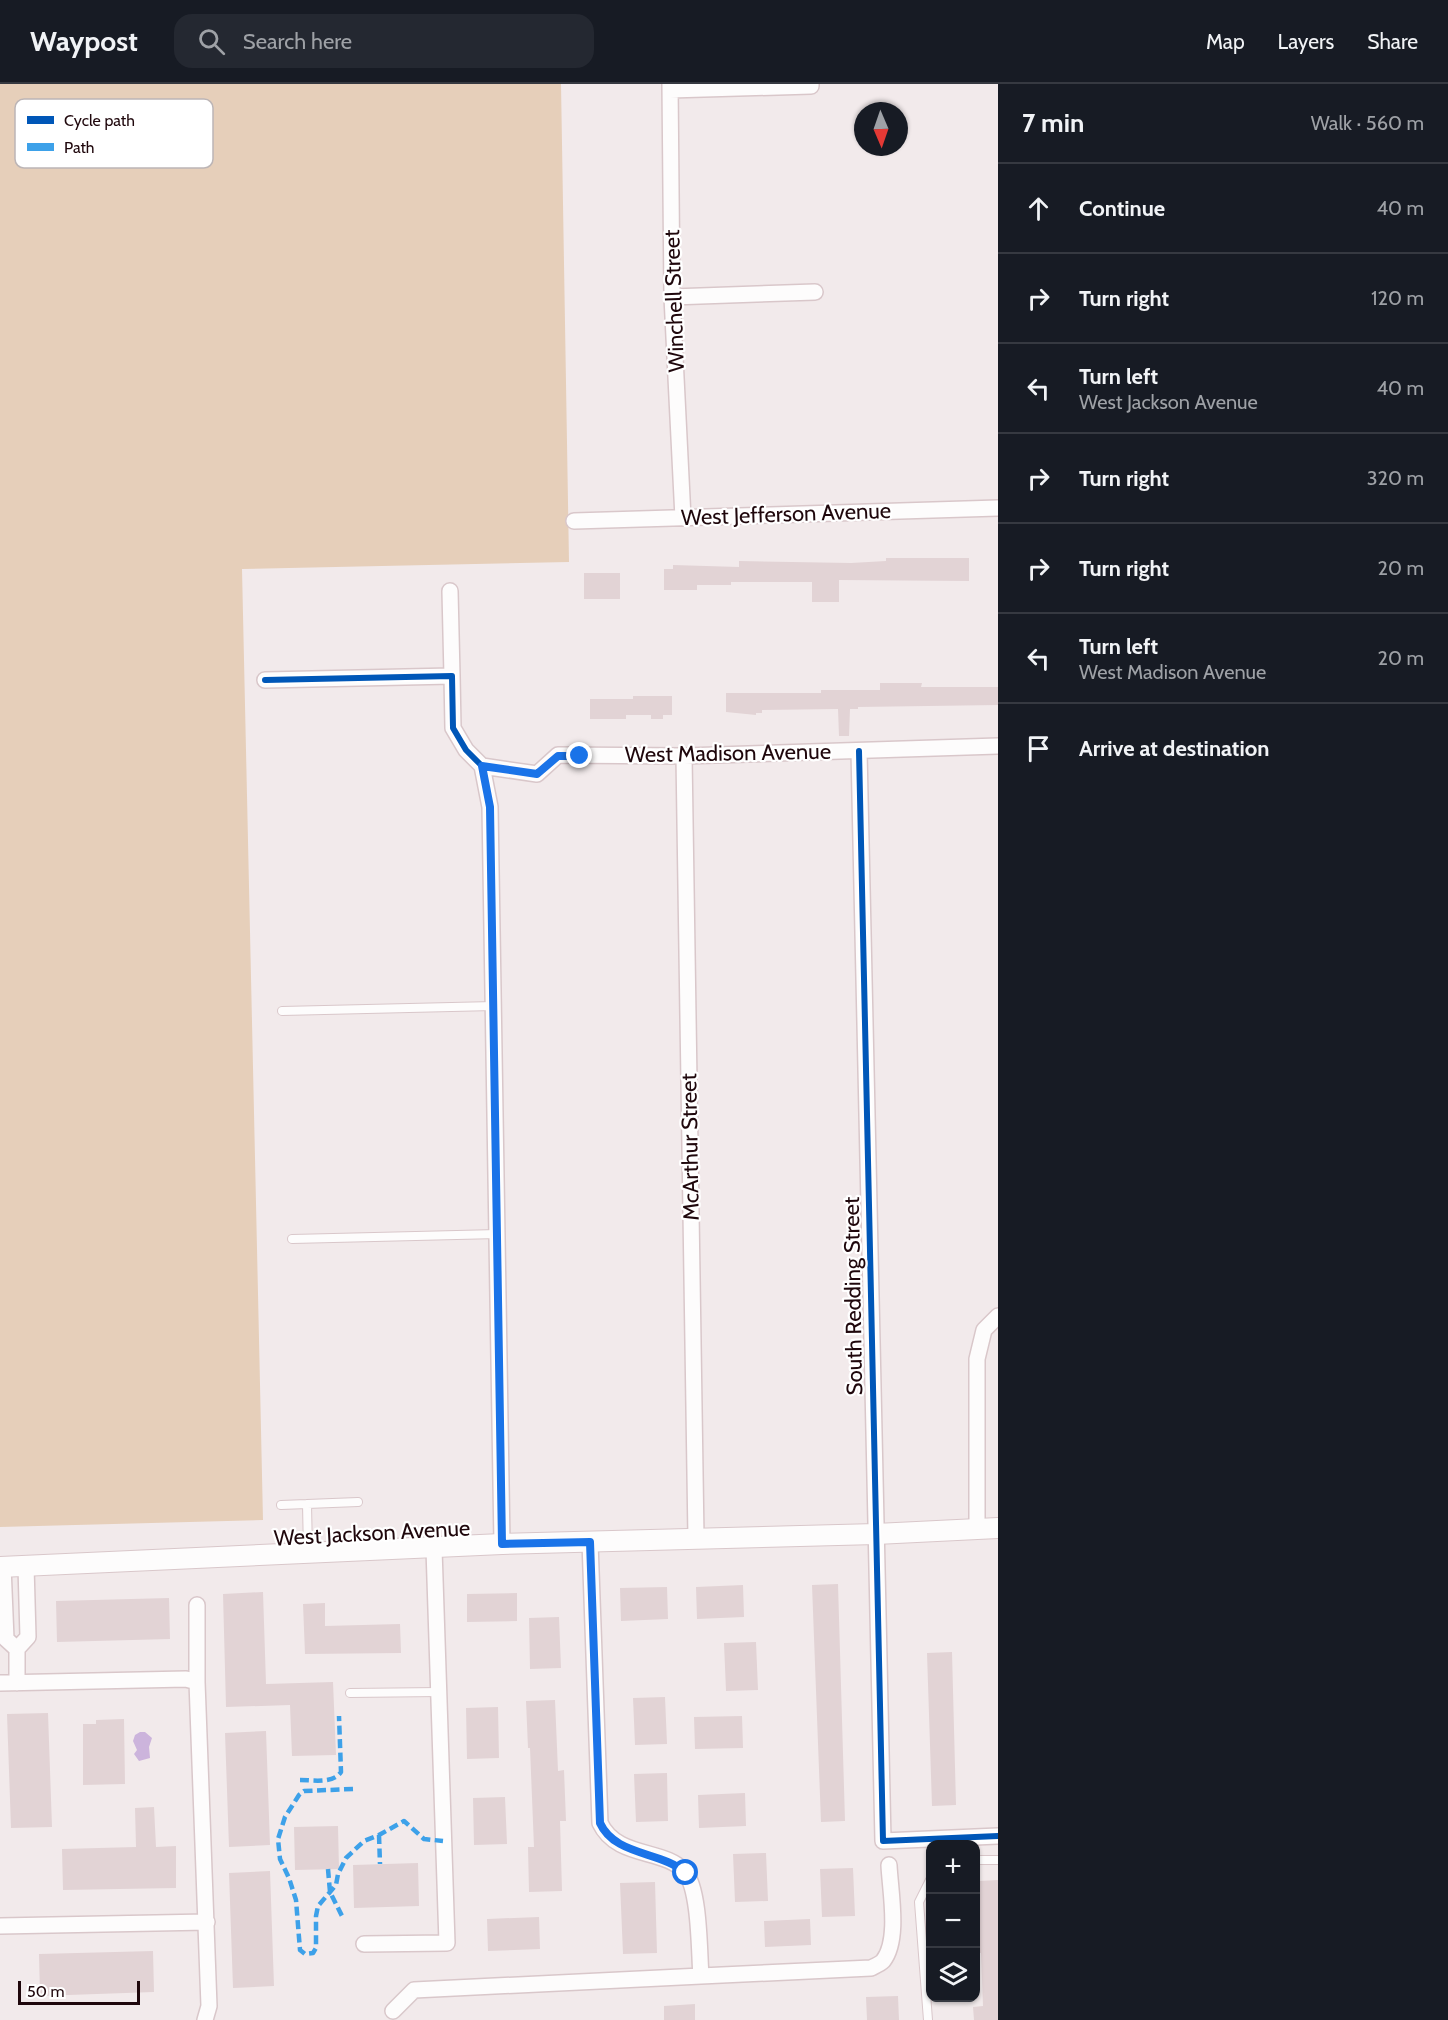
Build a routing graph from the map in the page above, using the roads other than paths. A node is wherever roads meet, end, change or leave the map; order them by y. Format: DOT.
graph roads {
  1 [pos="811,84"];
  2 [pos="670,87"];
  3 [pos="815,292"];
  4 [pos="672,297"];
  5 [pos="998,508"];
  6 [pos="683,518"];
  7 [pos="574,521"];
  8 [pos="450,591"];
  9 [pos="452,676"];
  10 [pos="265,680"];
  11 [pos="998,746"];
  12 [pos="859,751"];
  13 [pos="684,756"];
  14 [pos="482,766"];
  15 [pos="494,1006"];
  16 [pos="282,1011"];
  17 [pos="498,1234"];
  18 [pos="292,1239"];
  19 [pos="998,1316"];
  20 [pos="358,1502"];
  21 [pos="307,1504"];
  22 [pos="281,1505"];
  23 [pos="998,1528"];
  24 [pos="977,1529"];
  25 [pos="876,1534"];
  26 [pos="696,1538"];
  27 [pos="590,1542"];
  28 [pos="502,1544"];
  29 [pos="434,1549"];
  30 [pos="308,1554"];
  31 [pos="26,1566"];
  32 [pos="1,1567"];
  33 [pos="197,1605"];
  34 [pos="17,1649"];
  35 [pos="0,1683"];
  36 [pos="17,1683"];
  37 [pos="197,1683"];
  38 [pos="439,1692"];
  39 [pos="350,1693"];
  40 [pos="998,1836"];
  41 [pos="980,1860"];
  42 [pos="998,1860"];
  43 [pos="889,1865"];
  44 [pos="926,1888"];
  45 [pos="207,1922"];
  46 [pos="0,1926"];
  47 [pos="364,1944"];
  48 [pos="701,1976"];
  49 [pos="393,2011"];
  50 [pos="205,2020"];
  51 [pos="928,2020"];
  1 -- 2 [label="street"];
  2 -- 4 [label="street, Winchell Street"];
  3 -- 4 [label="street"];
  4 -- 6 [label="street, Winchell Street"];
  5 -- 6 [label="street, West Jefferson Avenue"];
  6 -- 7 [label="street, West Jefferson Avenue"];
  8 -- 9 [label="street"];
  9 -- 10 [label="street"];
  9 -- 14 [label="street"];
  11 -- 12 [label="street, West Madison Avenue"];
  12 -- 13 [label="street, West Madison Avenue"];
  12 -- 25 [label="street, South Redding Street"];
  13 -- 14 [label="street, West Madison Avenue"];
  13 -- 26 [label="street, McArthur Street"];
  14 -- 15 [label="street"];
  15 -- 16 [label="lane"];
  15 -- 17 [label="street"];
  17 -- 18 [label="lane"];
  17 -- 28 [label="street"];
  19 -- 24 [label="street"];
  20 -- 21 [label="lane"];
  21 -- 22 [label="lane"];
  21 -- 30 [label="lane"];
  23 -- 24 [label="street, West Jackson Avenue"];
  24 -- 25 [label="street, West Jackson Avenue"];
  25 -- 26 [label="street, West Jackson Avenue"];
  25 -- 40 [label="street, South Redding Street"];
  26 -- 27 [label="street, West Jackson Avenue"];
  27 -- 28 [label="street, West Jackson Avenue"];
  27 -- 48 [label="street"];
  28 -- 29 [label="street, West Jackson Avenue"];
  29 -- 30 [label="street, West Jackson Avenue"];
  29 -- 38 [label="street"];
  30 -- 31 [label="street, West Jackson Avenue"];
  31 -- 32 [label="street, West Jackson Avenue"];
  31 -- 34 [label="street"];
  32 -- 34 [label="street"];
  33 -- 37 [label="street"];
  34 -- 36 [label="street"];
  35 -- 36 [label="street"];
  36 -- 37 [label="street"];
  37 -- 45 [label="street"];
  38 -- 39 [label="lane"];
  38 -- 47 [label="street"];
  41 -- 42 [label="lane"];
  43 -- 48 [label="street"];
  44 -- 51 [label="lane"];
  45 -- 46 [label="street"];
  45 -- 50 [label="street"];
  48 -- 49 [label="street"];
}
